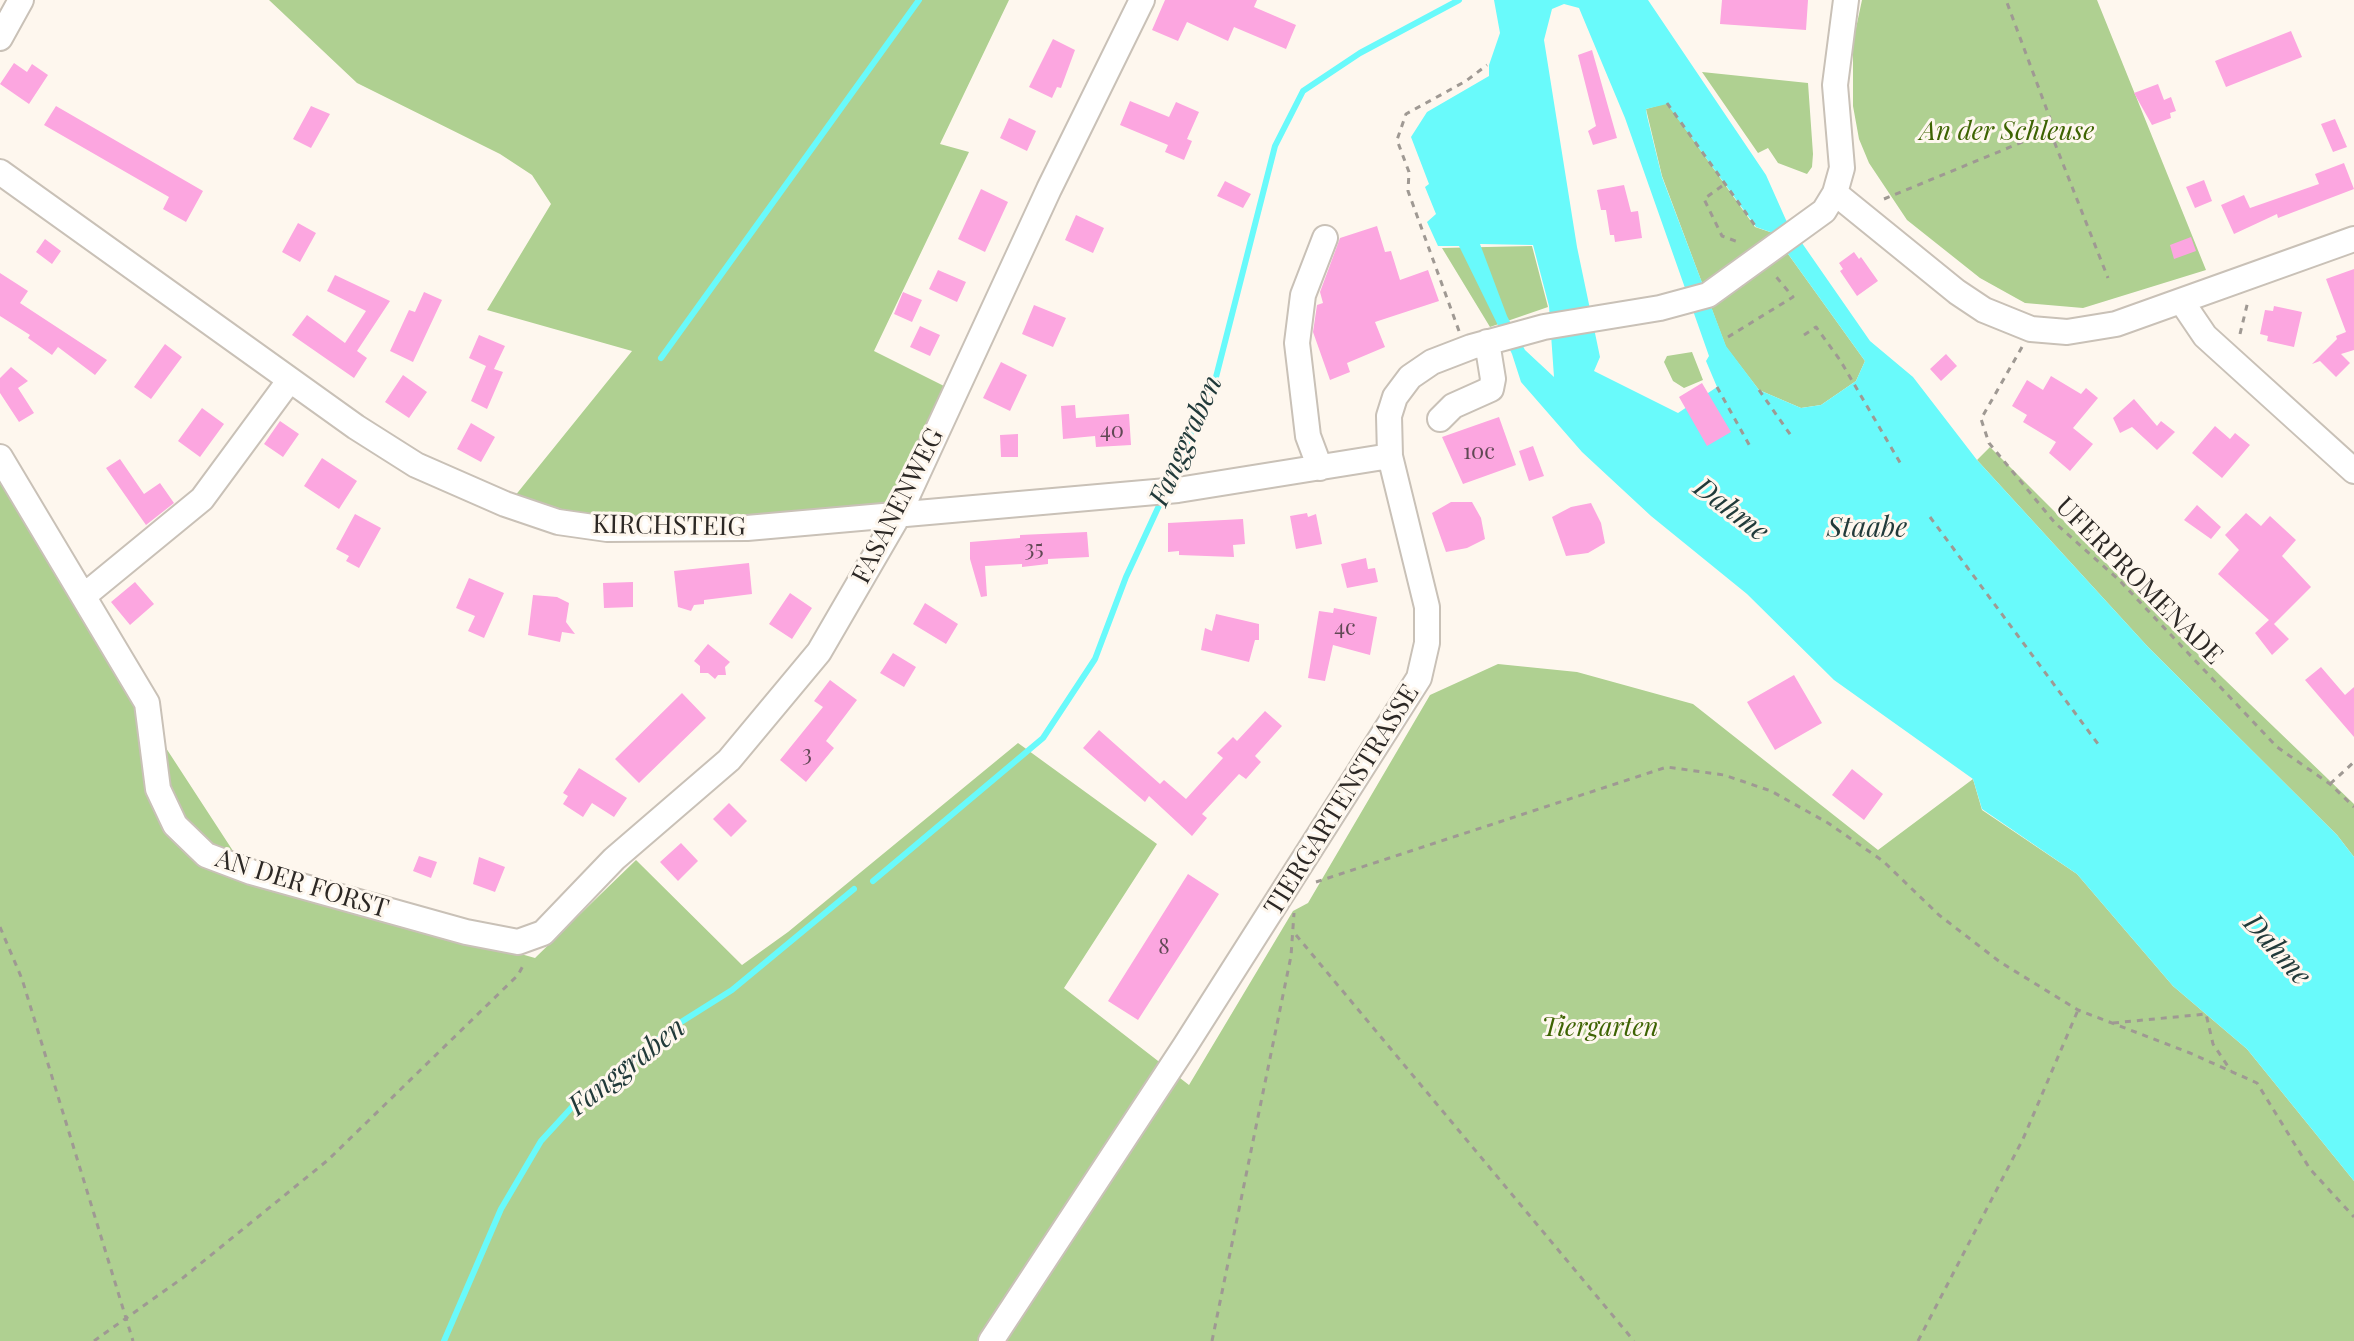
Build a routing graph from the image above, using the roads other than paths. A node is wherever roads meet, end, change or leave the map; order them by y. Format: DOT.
graph roads {
  1 [pos="21,0"];
  2 [pos="1142,0"];
  3 [pos="1846,0"];
  4 [pos="0,38"];
  5 [pos="0,172"];
  6 [pos="1835,193"];
  7 [pos="1325,238"];
  8 [pos="2354,239"];
  9 [pos="2182,302"];
  10 [pos="1492,341"];
  11 [pos="289,381"];
  12 [pos="1440,419"];
  13 [pos="1390,456"];
  14 [pos="0,457"];
  15 [pos="1320,468"];
  16 [pos="2354,471"];
  17 [pos="898,516"];
  18 [pos="85,595"];
  19 [pos="543,933"];
  20 [pos="991,1341"];
  1 -- 4 [label="street"];
  2 -- 17 [label="street, FASANENWEG"];
  3 -- 6 [label="street"];
  5 -- 11 [label="street, KIRCHSTEIG"];
  6 -- 9 [label="street"];
  6 -- 10 [label="street, TIERGARTENSTRASSE"];
  7 -- 15 [label="street"];
  8 -- 9 [label="street"];
  9 -- 16 [label="street"];
  10 -- 12 [label="street"];
  10 -- 13 [label="street, TIERGARTENSTRASSE"];
  11 -- 17 [label="street, KIRCHSTEIG"];
  11 -- 18 [label="street"];
  13 -- 15 [label="street, KIRCHSTEIG"];
  13 -- 20 [label="street, TIERGARTENSTRASSE"];
  14 -- 18 [label="street, AN DER FORST"];
  15 -- 17 [label="street, KIRCHSTEIG"];
  17 -- 19 [label="street, FASANENWEG"];
  18 -- 19 [label="street, AN DER FORST"];
}
